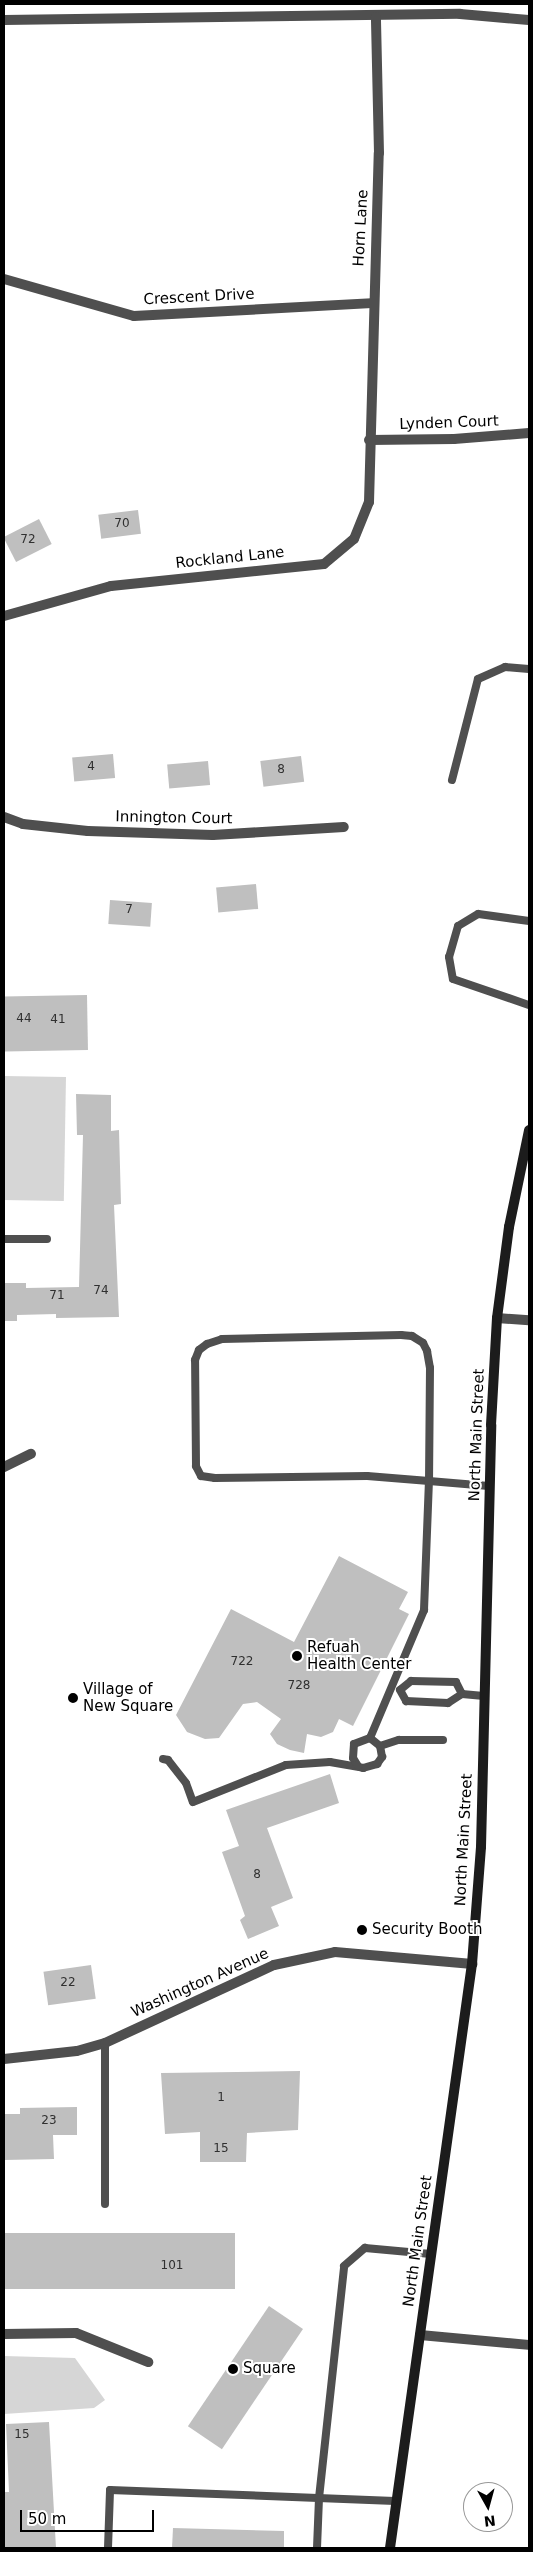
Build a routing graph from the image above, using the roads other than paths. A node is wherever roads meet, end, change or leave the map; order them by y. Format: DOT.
graph roads {
  1 [pos="460,9"];
  2 [pos="376,17"];
  3 [pos="4,20"];
  4 [pos="529,20"];
  5 [pos="4,279"];
  6 [pos="372,303"];
  7 [pos="529,433"];
  8 [pos="369,440"];
  9 [pos="4,616"];
  10 [pos="529,669"];
  11 [pos="452,780"];
  12 [pos="4,817"];
  13 [pos="344,827"];
  14 [pos="529,921"];
  15 [pos="529,1005"];
  16 [pos="529,1130"];
  17 [pos="4,1238"];
  18 [pos="47,1239"];
  19 [pos="497,1318"];
  20 [pos="529,1320"];
  21 [pos="31,1454"];
  22 [pos="4,1467"];
  23 [pos="429,1481"];
  24 [pos="489,1486"];
  25 [pos="395,1689"];
  26 [pos="462,1694"];
  27 [pos="484,1696"];
  28 [pos="370,1738"];
  29 [pos="443,1740"];
  30 [pos="380,1746"];
  31 [pos="163,1759"];
  32 [pos="358,1766"];
  33 [pos="472,1964"];
  34 [pos="105,2043"];
  35 [pos="4,2059"];
  36 [pos="105,2204"];
  37 [pos="432,2254"];
  38 [pos="4,2334"];
  39 [pos="420,2335"];
  40 [pos="529,2344"];
  41 [pos="148,2362"];
  42 [pos="319,2498"];
  43 [pos="394,2501"];
  44 [pos="108,2548"];
  45 [pos="317,2548"];
  46 [pos="390,2548"];
  1 -- 2 [label="street"];
  1 -- 4 [label="street"];
  2 -- 3 [label="street"];
  2 -- 6 [label="street, Horn Lane"];
  5 -- 6 [label="street, Crescent Drive"];
  6 -- 8 [label="street, Horn Lane"];
  7 -- 8 [label="street, Lynden Court"];
  8 -- 9 [label="street, Rockland Lane"];
  10 -- 11 [label="lane"];
  12 -- 13 [label="street, Innington Court"];
  14 -- 15 [label="lane"];
  16 -- 19 [label="main road, North Main Street"];
  17 -- 18 [label="lane"];
  19 -- 20 [label="street"];
  19 -- 24 [label="main road, North Main Street"];
  21 -- 22 [label="street"];
  23 -- 23 [label="lane"];
  23 -- 24 [label="lane"];
  23 -- 25 [label="lane"];
  24 -- 27 [label="main road, North Main Street"];
  25 -- 26 [label="lane"];
  25 -- 26 [label="lane"];
  25 -- 28 [label="lane"];
  26 -- 27 [label="lane"];
  27 -- 33 [label="main road, North Main Street"];
  28 -- 30 [label="lane"];
  28 -- 32 [label="lane"];
  29 -- 30 [label="lane"];
  30 -- 32 [label="lane"];
  31 -- 32 [label="lane"];
  33 -- 34 [label="street, Washington Avenue"];
  33 -- 37 [label="main road, North Main Street"];
  34 -- 35 [label="street, Washington Avenue"];
  34 -- 36 [label="lane"];
  37 -- 39 [label="main road, North Main Street"];
  37 -- 42 [label="lane"];
  38 -- 41 [label="street"];
  39 -- 40 [label="street"];
  39 -- 43 [label="main road, North Main Street"];
  42 -- 43 [label="lane"];
  42 -- 44 [label="lane"];
  42 -- 45 [label="lane"];
  43 -- 46 [label="main road, North Main Street"];
}
